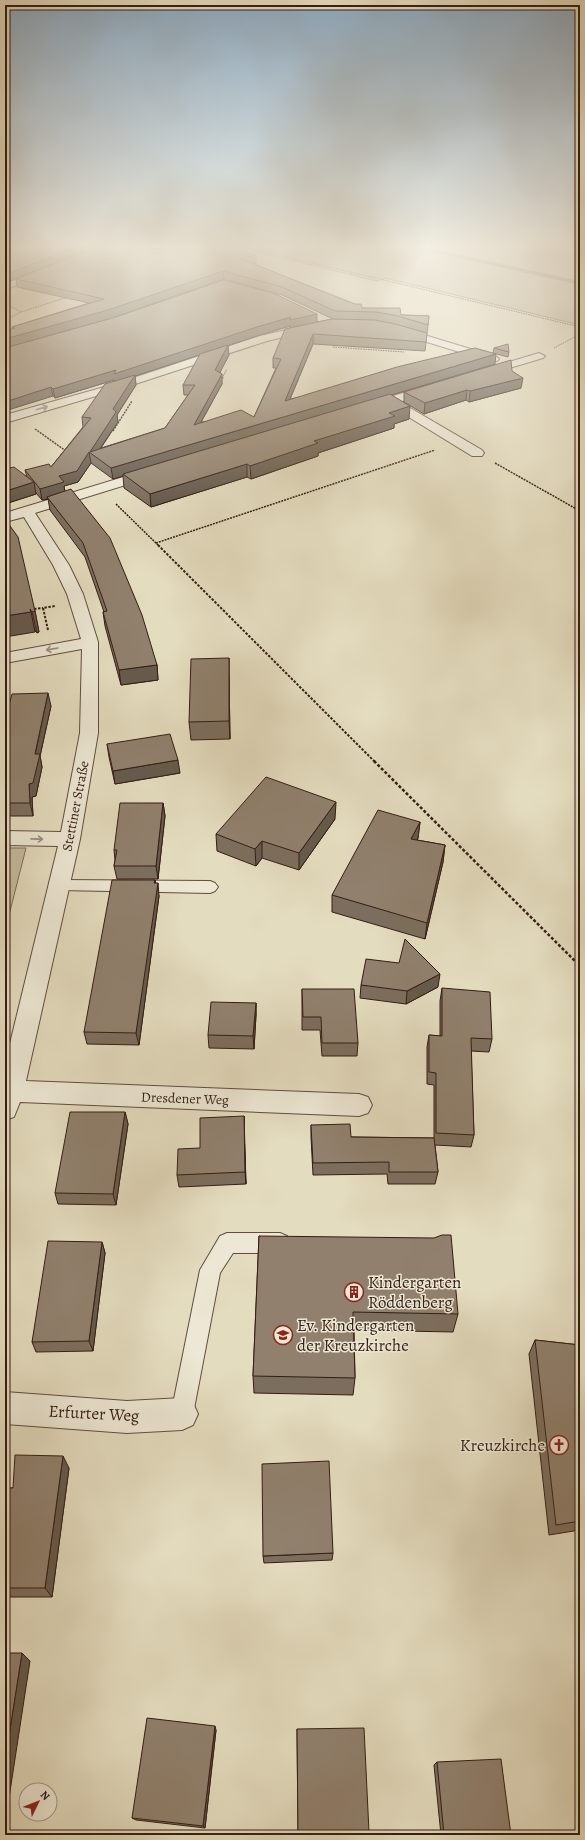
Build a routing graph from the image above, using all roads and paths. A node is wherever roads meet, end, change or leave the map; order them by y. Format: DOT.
graph roads {
  1 [pos="288,333"];
  2 [pos="405,333"];
  3 [pos="580,334"];
  4 [pos="429,340"];
  5 [pos="333,347"];
  6 [pos="539,356"];
  7 [pos="512,364"];
  8 [pos="469,377"];
  9 [pos="447,384"];
  10 [pos="119,386"];
  11 [pos="390,401"];
  12 [pos="359,411"];
  13 [pos="16,415"];
  14 [pos="5,419"];
  15 [pos="113,431"];
  16 [pos="460,442"];
  17 [pos="66,451"];
  18 [pos="477,453"];
  19 [pos="167,468"];
  20 [pos="106,486"];
  21 [pos="27,511"];
  22 [pos="580,511"];
  23 [pos="5,518"];
  24 [pos="156,543"];
  25 [pos="62,605"];
  26 [pos="43,608"];
  27 [pos="34,609"];
  28 [pos="49,632"];
  29 [pos="90,642"];
  30 [pos="5,658"];
  31 [pos="5,838"];
  32 [pos="70,839"];
  33 [pos="59,885"];
  34 [pos="210,887"];
  35 [pos="580,966"];
  36 [pos="8,1100"];
  37 [pos="359,1105"];
  38 [pos="297,1244"];
  39 [pos="5,1408"];
  40 [pos="182,1414"];
  1 -- 10 [label="street"];
  2 -- 4 [label="street"];
  3 -- 6 [label="path"];
  4 -- 5 [label="path"];
  4 -- 7 [label="street"];
  6 -- 7 [label="street"];
  7 -- 8 [label="street"];
  9 -- 11 [label="street"];
  13 -- 10 [label="street, one-way"];
  10 -- 15 [label="path"];
  11 -- 12 [label="street"];
  11 -- 16 [label="street"];
  13 -- 14 [label="street"];
  13 -- 17 [label="path"];
  16 -- 18 [label="street"];
  16 -- 24 [label="path"];
  18 -- 22 [label="path"];
  19 -- 20 [label="street"];
  20 -- 21 [label="street"];
  20 -- 24 [label="path"];
  21 -- 23 [label="street"];
  21 -- 29 [label="street, Stettiner Straße"];
  24 -- 35 [label="path"];
  25 -- 26 [label="path"];
  26 -- 27 [label="path"];
  26 -- 28 [label="path"];
  29 -- 30 [label="street, one-way"];
  29 -- 32 [label="street, Stettiner Straße"];
  31 -- 32 [label="street, one-way"];
  32 -- 33 [label="street, Stettiner Straße"];
  33 -- 34 [label="lane"];
  33 -- 36 [label="street, Stettiner Straße"];
  36 -- 37 [label="street, Dresdener Weg"];
  38 -- 40 [label="lane"];
  39 -- 40 [label="street, Erfurter Weg"];
}
